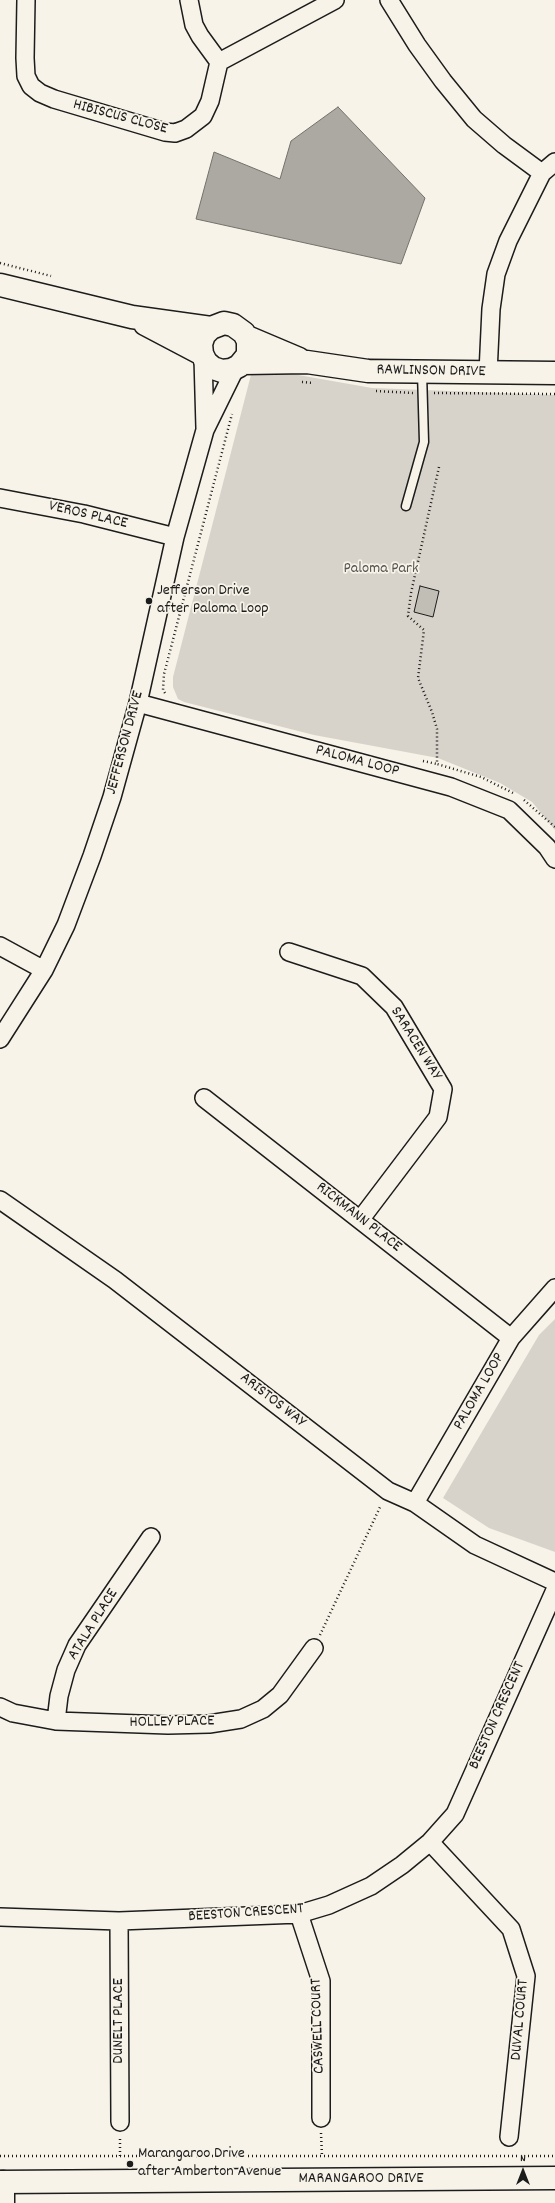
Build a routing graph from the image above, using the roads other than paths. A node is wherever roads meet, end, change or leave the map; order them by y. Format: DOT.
graph roads {
  1 [pos="26,0"];
  2 [pos="189,0"];
  3 [pos="335,0"];
  4 [pos="389,0"];
  5 [pos="219,62"];
  6 [pos="555,162"];
  7 [pos="542,173"];
  8 [pos="0,285"];
  9 [pos="132,317"];
  10 [pos="211,328"];
  11 [pos="247,337"];
  12 [pos="202,356"];
  13 [pos="307,362"];
  14 [pos="239,366"];
  15 [pos="422,372"];
  16 [pos="488,373"];
  17 [pos="555,373"];
  18 [pos="205,430"];
  19 [pos="0,498"];
  20 [pos="406,506"];
  21 [pos="175,537"];
  22 [pos="138,703"];
  23 [pos="555,859"];
  24 [pos="0,946"];
  25 [pos="289,952"];
  26 [pos="44,970"];
  27 [pos="0,1039"];
  28 [pos="204,1098"];
  29 [pos="0,1200"];
  30 [pos="360,1220"];
  31 [pos="555,1288"];
  32 [pos="511,1338"];
  33 [pos="415,1503"];
  34 [pos="151,1537"];
  35 [pos="555,1582"];
  36 [pos="555,1590"];
  37 [pos="314,1648"];
  38 [pos="0,1707"];
  39 [pos="56,1721"];
  40 [pos="430,1842"];
  41 [pos="299,1914"];
  42 [pos="0,1918"];
  43 [pos="119,1921"];
  44 [pos="321,2118"];
  45 [pos="120,2122"];
  46 [pos="509,2137"];
  47 [pos="555,2178"];
  48 [pos="2,2189"];
  1 -- 5 [label="street, HIBISCUS CLOSE"];
  2 -- 5 [label="street"];
  3 -- 5 [label="street"];
  4 -- 7 [label="street"];
  6 -- 7 [label="street"];
  7 -- 16 [label="street"];
  8 -- 9 [label="street, RAWLINSON DRIVE"];
  9 -- 10 [label="street, RAWLINSON DRIVE"];
  9 -- 12 [label="street, RAWLINSON DRIVE"];
  10 -- 11 [label="street, RAWLINSON DRIVE"];
  10 -- 12 [label="street"];
  11 -- 13 [label="street, RAWLINSON DRIVE"];
  11 -- 14 [label="street"];
  12 -- 14 [label="street, RAWLINSON DRIVE"];
  12 -- 18 [label="street, JEFFERSON DRIVE"];
  13 -- 14 [label="street, RAWLINSON DRIVE"];
  13 -- 15 [label="street, RAWLINSON DRIVE"];
  14 -- 18 [label="street, JEFFERSON DRIVE"];
  15 -- 16 [label="street, RAWLINSON DRIVE"];
  15 -- 20 [label="lane"];
  16 -- 17 [label="street, RAWLINSON DRIVE"];
  18 -- 21 [label="street, JEFFERSON DRIVE"];
  19 -- 21 [label="street, VEROS PLACE"];
  21 -- 22 [label="street, JEFFERSON DRIVE"];
  22 -- 23 [label="street, PALOMA LOOP"];
  22 -- 26 [label="street, JEFFERSON DRIVE"];
  24 -- 26 [label="street"];
  25 -- 30 [label="street, SARACEN WAY"];
  26 -- 27 [label="street, JEFFERSON DRIVE"];
  28 -- 30 [label="street, RICKMANN PLACE"];
  29 -- 33 [label="street, ARISTOS WAY"];
  30 -- 32 [label="street, RICKMANN PLACE"];
  31 -- 32 [label="street, PALOMA LOOP"];
  32 -- 33 [label="street, PALOMA LOOP"];
  33 -- 35 [label="street, ARISTOS WAY"];
  34 -- 39 [label="street, ATALA PLACE"];
  36 -- 40 [label="street, BEESTON CRESCENT"];
  37 -- 39 [label="street, HOLLEY PLACE"];
  38 -- 39 [label="street, HOLLEY PLACE"];
  40 -- 41 [label="street, BEESTON CRESCENT"];
  40 -- 46 [label="street, DUVAL COURT"];
  41 -- 43 [label="street, BEESTON CRESCENT"];
  41 -- 44 [label="street, CASWELL COURT"];
  42 -- 43 [label="street, BEESTON CRESCENT"];
  43 -- 45 [label="street, DUNELT PLACE"];
  47 -- 48 [label="street, MARANGAROO DRIVE"];
}
